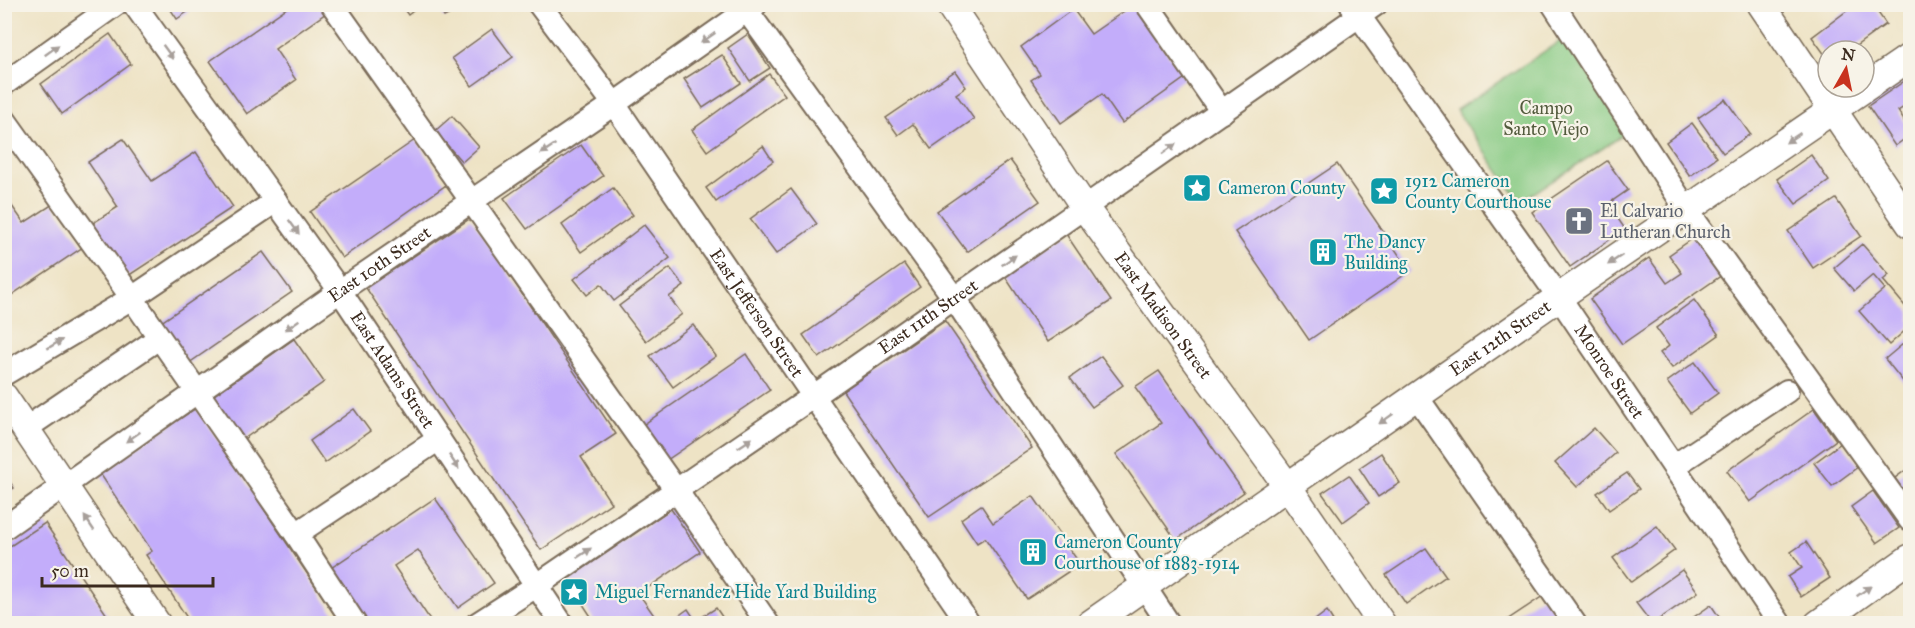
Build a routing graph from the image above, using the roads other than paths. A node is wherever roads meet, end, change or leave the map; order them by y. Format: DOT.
graph roads {
  1 [pos="116,4"];
  2 [pos="134,4"];
  3 [pos="332,4"];
  4 [pos="539,4"];
  5 [pos="949,4"];
  6 [pos="1147,4"];
  7 [pos="1553,4"];
  8 [pos="1761,4"];
  9 [pos="748,7"];
  10 [pos="1362,9"];
  11 [pos="1911,57"];
  12 [pos="4,84"];
  13 [pos="614,104"];
  14 [pos="1832,111"];
  15 [pos="1222,112"];
  16 [pos="4,119"];
  17 [pos="276,201"];
  18 [pos="472,201"];
  19 [pos="1085,208"];
  20 [pos="1687,210"];
  21 [pos="1911,224"];
  22 [pos="340,291"];
  23 [pos="1559,297"];
  24 [pos="132,298"];
  25 [pos="954,298"];
  26 [pos="159,338"];
  27 [pos="4,374"];
  28 [pos="197,392"];
  29 [pos="1787,392"];
  30 [pos="814,396"];
  31 [pos="4,397"];
  32 [pos="1417,397"];
  33 [pos="25,429"];
  34 [pos="438,439"];
  35 [pos="1674,466"];
  36 [pos="64,486"];
  37 [pos="1288,487"];
  38 [pos="676,490"];
  39 [pos="1911,520"];
  40 [pos="4,528"];
  41 [pos="296,534"];
  42 [pos="1911,558"];
  43 [pos="536,586"];
  44 [pos="1143,587"];
  45 [pos="157,624"];
  46 [pos="355,624"];
  47 [pos="477,624"];
  48 [pos="562,624"];
  49 [pos="768,624"];
  50 [pos="969,624"];
  51 [pos="1090,624"];
  52 [pos="1169,624"];
  53 [pos="1382,624"];
  54 [pos="1575,624"];
  55 [pos="1780,624"];
  56 [pos="1818,624"];
  12 -- 1 [label="street, one-way"];
  2 -- 17 [label="street, East Adams Street, one-way"];
  3 -- 18 [label="street"];
  4 -- 13 [label="street, East Jefferson Street"];
  5 -- 19 [label="main road, East Madison Street"];
  6 -- 15 [label="street"];
  7 -- 20 [label="street"];
  8 -- 14 [label="main road"];
  9 -- 13 [label="street, East 10th Street, one-way"];
  9 -- 25 [label="street"];
  10 -- 15 [label="street, East 11th Street"];
  10 -- 23 [label="street, Monroe Street"];
  11 -- 14 [label="main road, East 12th Street"];
  13 -- 18 [label="street, East 10th Street, one-way"];
  13 -- 30 [label="street, East Jefferson Street"];
  14 -- 20 [label="main road, East 12th Street, one-way"];
  14 -- 21 [label="main road"];
  19 -- 15 [label="street, East 11th Street, one-way"];
  16 -- 24 [label="street"];
  17 -- 22 [label="street, East Adams Street, one-way"];
  17 -- 24 [label="street"];
  18 -- 22 [label="street, East 10th Street"];
  18 -- 38 [label="street"];
  25 -- 19 [label="street, East 11th Street, one-way"];
  19 -- 37 [label="main road, East Madison Street"];
  20 -- 23 [label="main road, East 12th Street, one-way"];
  20 -- 39 [label="street"];
  22 -- 28 [label="street, East 10th Street, one-way"];
  22 -- 34 [label="street, East Adams Street"];
  23 -- 32 [label="main road, East 12th Street"];
  23 -- 35 [label="street, Monroe Street"];
  24 -- 26 [label="street"];
  27 -- 24 [label="street, one-way"];
  25 -- 30 [label="street, East 11th Street"];
  25 -- 44 [label="street"];
  26 -- 28 [label="street"];
  26 -- 33 [label="street"];
  28 -- 36 [label="street, East 10th Street, one-way"];
  28 -- 41 [label="street"];
  29 -- 35 [label="street"];
  38 -- 30 [label="street, East 11th Street, one-way"];
  30 -- 50 [label="street, East Jefferson Street"];
  31 -- 33 [label="main road"];
  32 -- 37 [label="main road, East 12th Street, one-way"];
  32 -- 54 [label="street"];
  33 -- 36 [label="main road"];
  34 -- 41 [label="street"];
  34 -- 43 [label="street, East Adams Street, one-way"];
  35 -- 55 [label="street, Monroe Street"];
  36 -- 40 [label="street, East 10th Street"];
  45 -- 36 [label="main road, one-way"];
  37 -- 44 [label="main road, East 12th Street"];
  37 -- 53 [label="main road, East Madison Street"];
  43 -- 38 [label="street, East 11th Street, one-way"];
  38 -- 49 [label="street"];
  41 -- 46 [label="street"];
  56 -- 42 [label="main road, one-way"];
  43 -- 47 [label="street, East 11th Street"];
  43 -- 48 [label="street, East Adams Street"];
  44 -- 51 [label="main road, East 12th Street"];
  44 -- 52 [label="street"];
}
